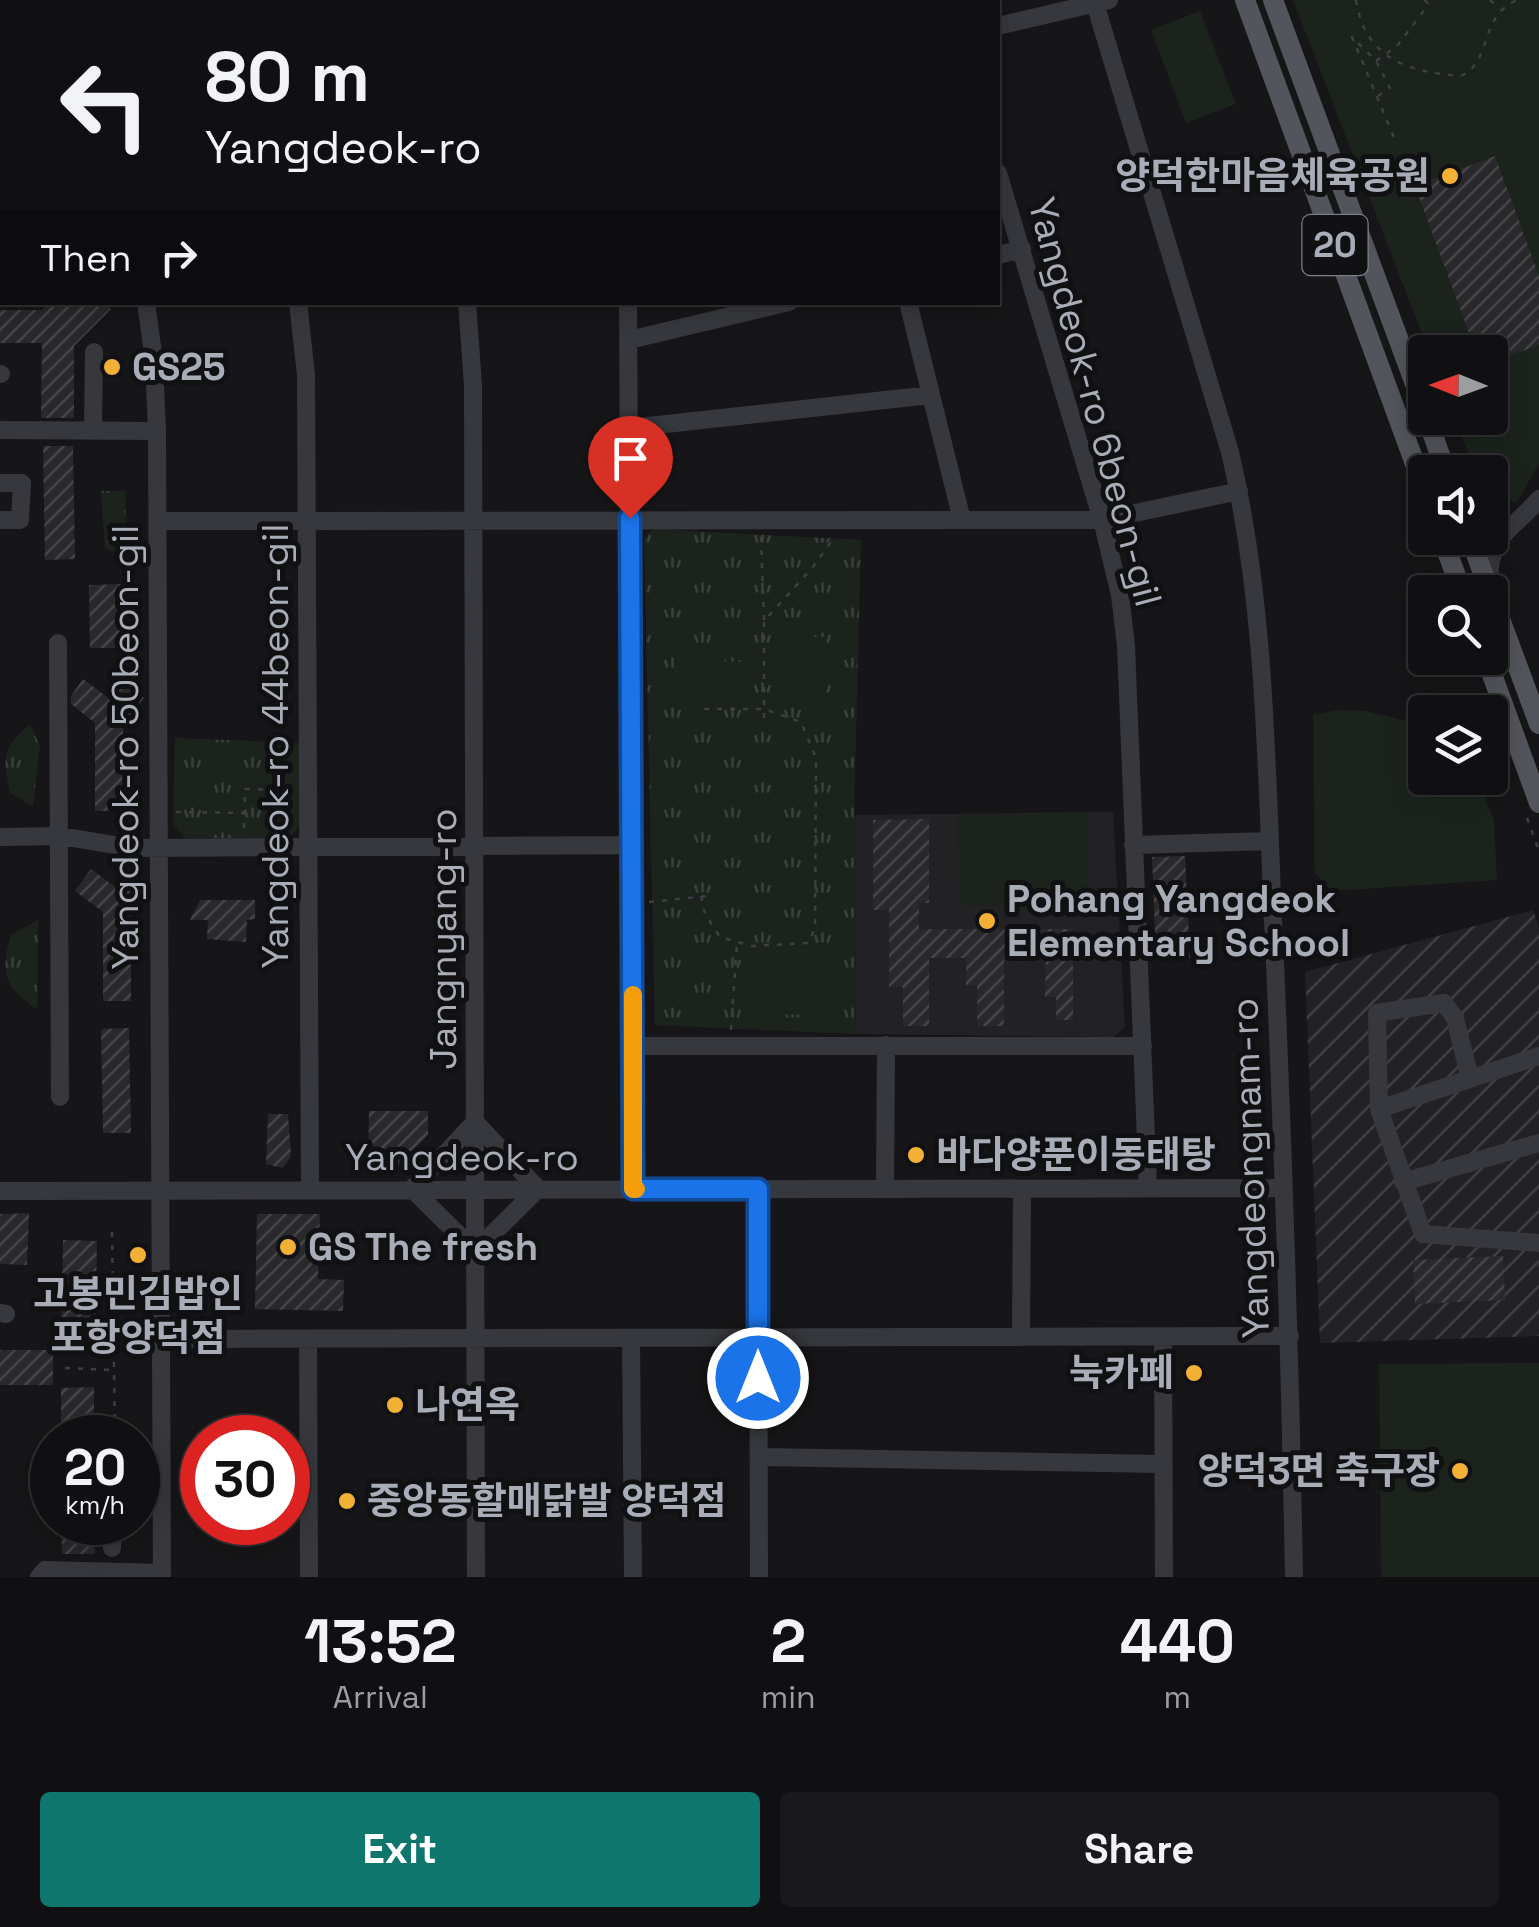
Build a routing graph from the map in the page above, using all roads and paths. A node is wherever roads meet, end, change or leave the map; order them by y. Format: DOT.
graph roads {
  1 [pos="1245,0"];
  2 [pos="1272,0"];
  3 [pos="1356,0"];
  4 [pos="1424,0"];
  5 [pos="1436,0"];
  6 [pos="1490,0"];
  7 [pos="1517,0"];
  8 [pos="1100,2"];
  9 [pos="1429,4"];
  10 [pos="1502,10"];
  11 [pos="1000,26"];
  12 [pos="1385,56"];
  13 [pos="1376,62"];
  14 [pos="1378,96"];
  15 [pos="1394,140"];
  16 [pos="1000,179"];
  17 [pos="1022,250"];
  18 [pos="1000,255"];
  19 [pos="146,305"];
  20 [pos="298,305"];
  21 [pos="467,305"];
  22 [pos="628,305"];
  23 [pos="776,305"];
  24 [pos="909,305"];
  25 [pos="630,340"];
  26 [pos="94,352"];
  27 [pos="1408,366"];
  28 [pos="931,395"];
  29 [pos="630,428"];
  30 [pos="0,430"];
  31 [pos="93,430"];
  32 [pos="157,431"];
  33 [pos="1412,455"];
  34 [pos="0,483"];
  35 [pos="1239,490"];
  36 [pos="1539,499"];
  37 [pos="630,518"];
  38 [pos="1517,518"];
  39 [pos="760,519"];
  40 [pos="1508,519"];
  41 [pos="0,520"];
  42 [pos="846,520"];
  43 [pos="962,520"];
  44 [pos="1102,520"];
  45 [pos="157,521"];
  46 [pos="306,522"];
  47 [pos="474,522"];
  48 [pos="1490,575"];
  49 [pos="764,621"];
  50 [pos="1508,639"];
  51 [pos="58,644"];
  52 [pos="1492,675"];
  53 [pos="701,709"];
  54 [pos="764,709"];
  55 [pos="764,720"];
  56 [pos="1539,724"];
  57 [pos="309,790"];
  58 [pos="1539,803"];
  59 [pos="156,812"];
  60 [pos="244,813"];
  61 [pos="61,836"];
  62 [pos="0,837"];
  63 [pos="1270,841"];
  64 [pos="476,844"];
  65 [pos="631,845"];
  66 [pos="1133,846"];
  67 [pos="309,847"];
  68 [pos="156,848"];
  69 [pos="244,849"];
  70 [pos="701,896"];
  71 [pos="707,896"];
  72 [pos="632,904"];
  73 [pos="737,942"];
  74 [pos="730,1044"];
  75 [pos="886,1045"];
  76 [pos="633,1046"];
  77 [pos="1143,1046"];
  78 [pos="1539,1056"];
  79 [pos="1470,1078"];
  80 [pos="60,1097"];
  81 [pos="1379,1109"];
  82 [pos="475,1122"];
  83 [pos="1539,1143"];
  84 [pos="1403,1182"];
  85 [pos="1148,1188"];
  86 [pos="1284,1188"];
  87 [pos="412,1189"];
  88 [pos="475,1189"];
  89 [pos="538,1189"];
  90 [pos="633,1189"];
  91 [pos="758,1189"];
  92 [pos="885,1189"];
  93 [pos="1022,1189"];
  94 [pos="310,1190"];
  95 [pos="0,1192"];
  96 [pos="161,1192"];
  97 [pos="112,1232"];
  98 [pos="1539,1243"];
  99 [pos="475,1251"];
  100 [pos="1290,1336"];
  101 [pos="1163,1337"];
  102 [pos="475,1338"];
  103 [pos="631,1338"];
  104 [pos="758,1338"];
  105 [pos="1021,1338"];
  106 [pos="161,1339"];
  107 [pos="308,1340"];
  108 [pos="65,1368"];
  109 [pos="114,1370"];
  110 [pos="115,1415"];
  111 [pos="759,1457"];
  112 [pos="162,1464"];
  113 [pos="1163,1464"];
  114 [pos="112,1545"];
  115 [pos="112,1548"];
  116 [pos="162,1575"];
  117 [pos="39,1577"];
  118 [pos="310,1577"];
  119 [pos="476,1577"];
  120 [pos="632,1577"];
  121 [pos="759,1577"];
  122 [pos="1164,1577"];
  123 [pos="1294,1577"];
  1 -- 33 [label="main road, 20"];
  2 -- 27 [label="main road, 20"];
  3 -- 12 [label="path"];
  4 -- 9 [label="path"];
  5 -- 9 [label="path"];
  6 -- 10 [label="path"];
  7 -- 10 [label="path"];
  8 -- 11 [label="street"];
  8 -- 35 [label="street, Yangdeongnam-ro"];
  9 -- 12 [label="path"];
  10 -- 12 [label="path"];
  12 -- 13 [label="path"];
  13 -- 14 [label="path"];
  13 -- 14 [label="path"];
  14 -- 15 [label="path"];
  16 -- 17 [label="street, Yangdeok-ro 6beon-gil"];
  17 -- 18 [label="street"];
  17 -- 44 [label="street, Yangdeok-ro 6beon-gil"];
  19 -- 32 [label="street, Yangdeok-ro 50beon-gil"];
  20 -- 46 [label="street, Yangdeok-ro 44beon-gil"];
  21 -- 47 [label="street, Jangnyang-ro"];
  22 -- 25 [label="street"];
  23 -- 25 [label="street"];
  24 -- 28 [label="street"];
  25 -- 29 [label="street"];
  26 -- 31 [label="street"];
  28 -- 29 [label="street"];
  28 -- 43 [label="street"];
  29 -- 37 [label="street"];
  30 -- 31 [label="street"];
  31 -- 32 [label="street"];
  32 -- 45 [label="street, Yangdeok-ro 50beon-gil"];
  34 -- 41 [label="street"];
  35 -- 44 [label="street"];
  35 -- 63 [label="street, Yangdeongnam-ro"];
  36 -- 38 [label="street"];
  37 -- 39 [label="street"];
  37 -- 47 [label="street"];
  37 -- 65 [label="street"];
  38 -- 40 [label="street"];
  38 -- 48 [label="street"];
  39 -- 42 [label="street"];
  39 -- 49 [label="path"];
  42 -- 43 [label="street"];
  42 -- 49 [label="path"];
  43 -- 44 [label="street"];
  44 -- 66 [label="street, Yangdeok-ro 6beon-gil"];
  45 -- 46 [label="street"];
  45 -- 59 [label="street, Yangdeok-ro 50beon-gil"];
  46 -- 47 [label="street"];
  46 -- 57 [label="street, Yangdeok-ro 44beon-gil"];
  47 -- 64 [label="street, Jangnyang-ro"];
  49 -- 54 [label="path"];
  50 -- 56 [label="main road"];
  51 -- 61 [label="street"];
  52 -- 58 [label="main road"];
  53 -- 54 [label="path"];
  54 -- 55 [label="path"];
  54 -- 73 [label="path"];
  57 -- 60 [label="path"];
  57 -- 67 [label="street, Yangdeok-ro 44beon-gil"];
  59 -- 60 [label="path"];
  59 -- 68 [label="street, Yangdeok-ro 50beon-gil"];
  60 -- 69 [label="path"];
  61 -- 62 [label="street"];
  61 -- 68 [label="street"];
  61 -- 80 [label="street"];
  63 -- 66 [label="street"];
  63 -- 86 [label="street, Yangdeongnam-ro"];
  64 -- 65 [label="street"];
  64 -- 67 [label="street"];
  64 -- 82 [label="street, Jangnyang-ro"];
  65 -- 72 [label="street"];
  66 -- 77 [label="street, Yangdeok-ro 6beon-gil"];
  67 -- 69 [label="street"];
  67 -- 94 [label="street, Yangdeok-ro 44beon-gil"];
  68 -- 69 [label="street"];
  68 -- 96 [label="street, Yangdeok-ro 50beon-gil"];
  70 -- 71 [label="path"];
  70 -- 72 [label="path"];
  70 -- 73 [label="path"];
  72 -- 76 [label="street"];
  73 -- 74 [label="path"];
  74 -- 75 [label="street"];
  74 -- 76 [label="street"];
  75 -- 77 [label="street"];
  75 -- 92 [label="street"];
  76 -- 90 [label="street"];
  77 -- 85 [label="street, Yangdeok-ro 6beon-gil"];
  78 -- 79 [label="street"];
  79 -- 81 [label="street"];
  79 -- 81 [label="street"];
  81 -- 84 [label="street"];
  82 -- 87 [label="street"];
  82 -- 88 [label="street, Jangnyang-ro"];
  82 -- 89 [label="street"];
  83 -- 84 [label="street"];
  84 -- 98 [label="street"];
  85 -- 86 [label="street, Yangdeok-ro"];
  85 -- 93 [label="street, Yangdeok-ro"];
  86 -- 100 [label="street, Yangdeongnam-ro"];
  87 -- 88 [label="street, Yangdeok-ro"];
  87 -- 94 [label="street, Yangdeok-ro"];
  87 -- 99 [label="street"];
  88 -- 89 [label="street, Yangdeok-ro"];
  88 -- 99 [label="street, Jangnyang-ro"];
  89 -- 90 [label="street, Yangdeok-ro"];
  89 -- 99 [label="street"];
  90 -- 91 [label="street, Yangdeok-ro"];
  91 -- 92 [label="street, Yangdeok-ro"];
  91 -- 104 [label="street"];
  92 -- 93 [label="street, Yangdeok-ro"];
  93 -- 105 [label="street"];
  94 -- 96 [label="street, Yangdeok-ro"];
  95 -- 96 [label="street, Yangdeok-ro"];
  96 -- 106 [label="street, Yangdeok-ro 50beon-gil"];
  97 -- 109 [label="path"];
  99 -- 102 [label="street, Jangnyang-ro"];
  100 -- 101 [label="street"];
  100 -- 123 [label="street, Yangdeongnam-ro"];
  101 -- 105 [label="street"];
  101 -- 113 [label="street"];
  102 -- 103 [label="street"];
  102 -- 107 [label="street"];
  102 -- 119 [label="street, Jangnyang-ro"];
  103 -- 104 [label="street"];
  103 -- 120 [label="street"];
  104 -- 105 [label="street"];
  104 -- 111 [label="street"];
  106 -- 107 [label="street"];
  106 -- 112 [label="street, Yangdeok-ro 50beon-gil"];
  107 -- 118 [label="street"];
  108 -- 109 [label="path"];
  109 -- 110 [label="path"];
  111 -- 113 [label="street"];
  111 -- 121 [label="street"];
  112 -- 116 [label="street, Yangdeok-ro 50beon-gil"];
  113 -- 122 [label="street"];
  114 -- 115 [label="street"];
  116 -- 117 [label="street"];
}
